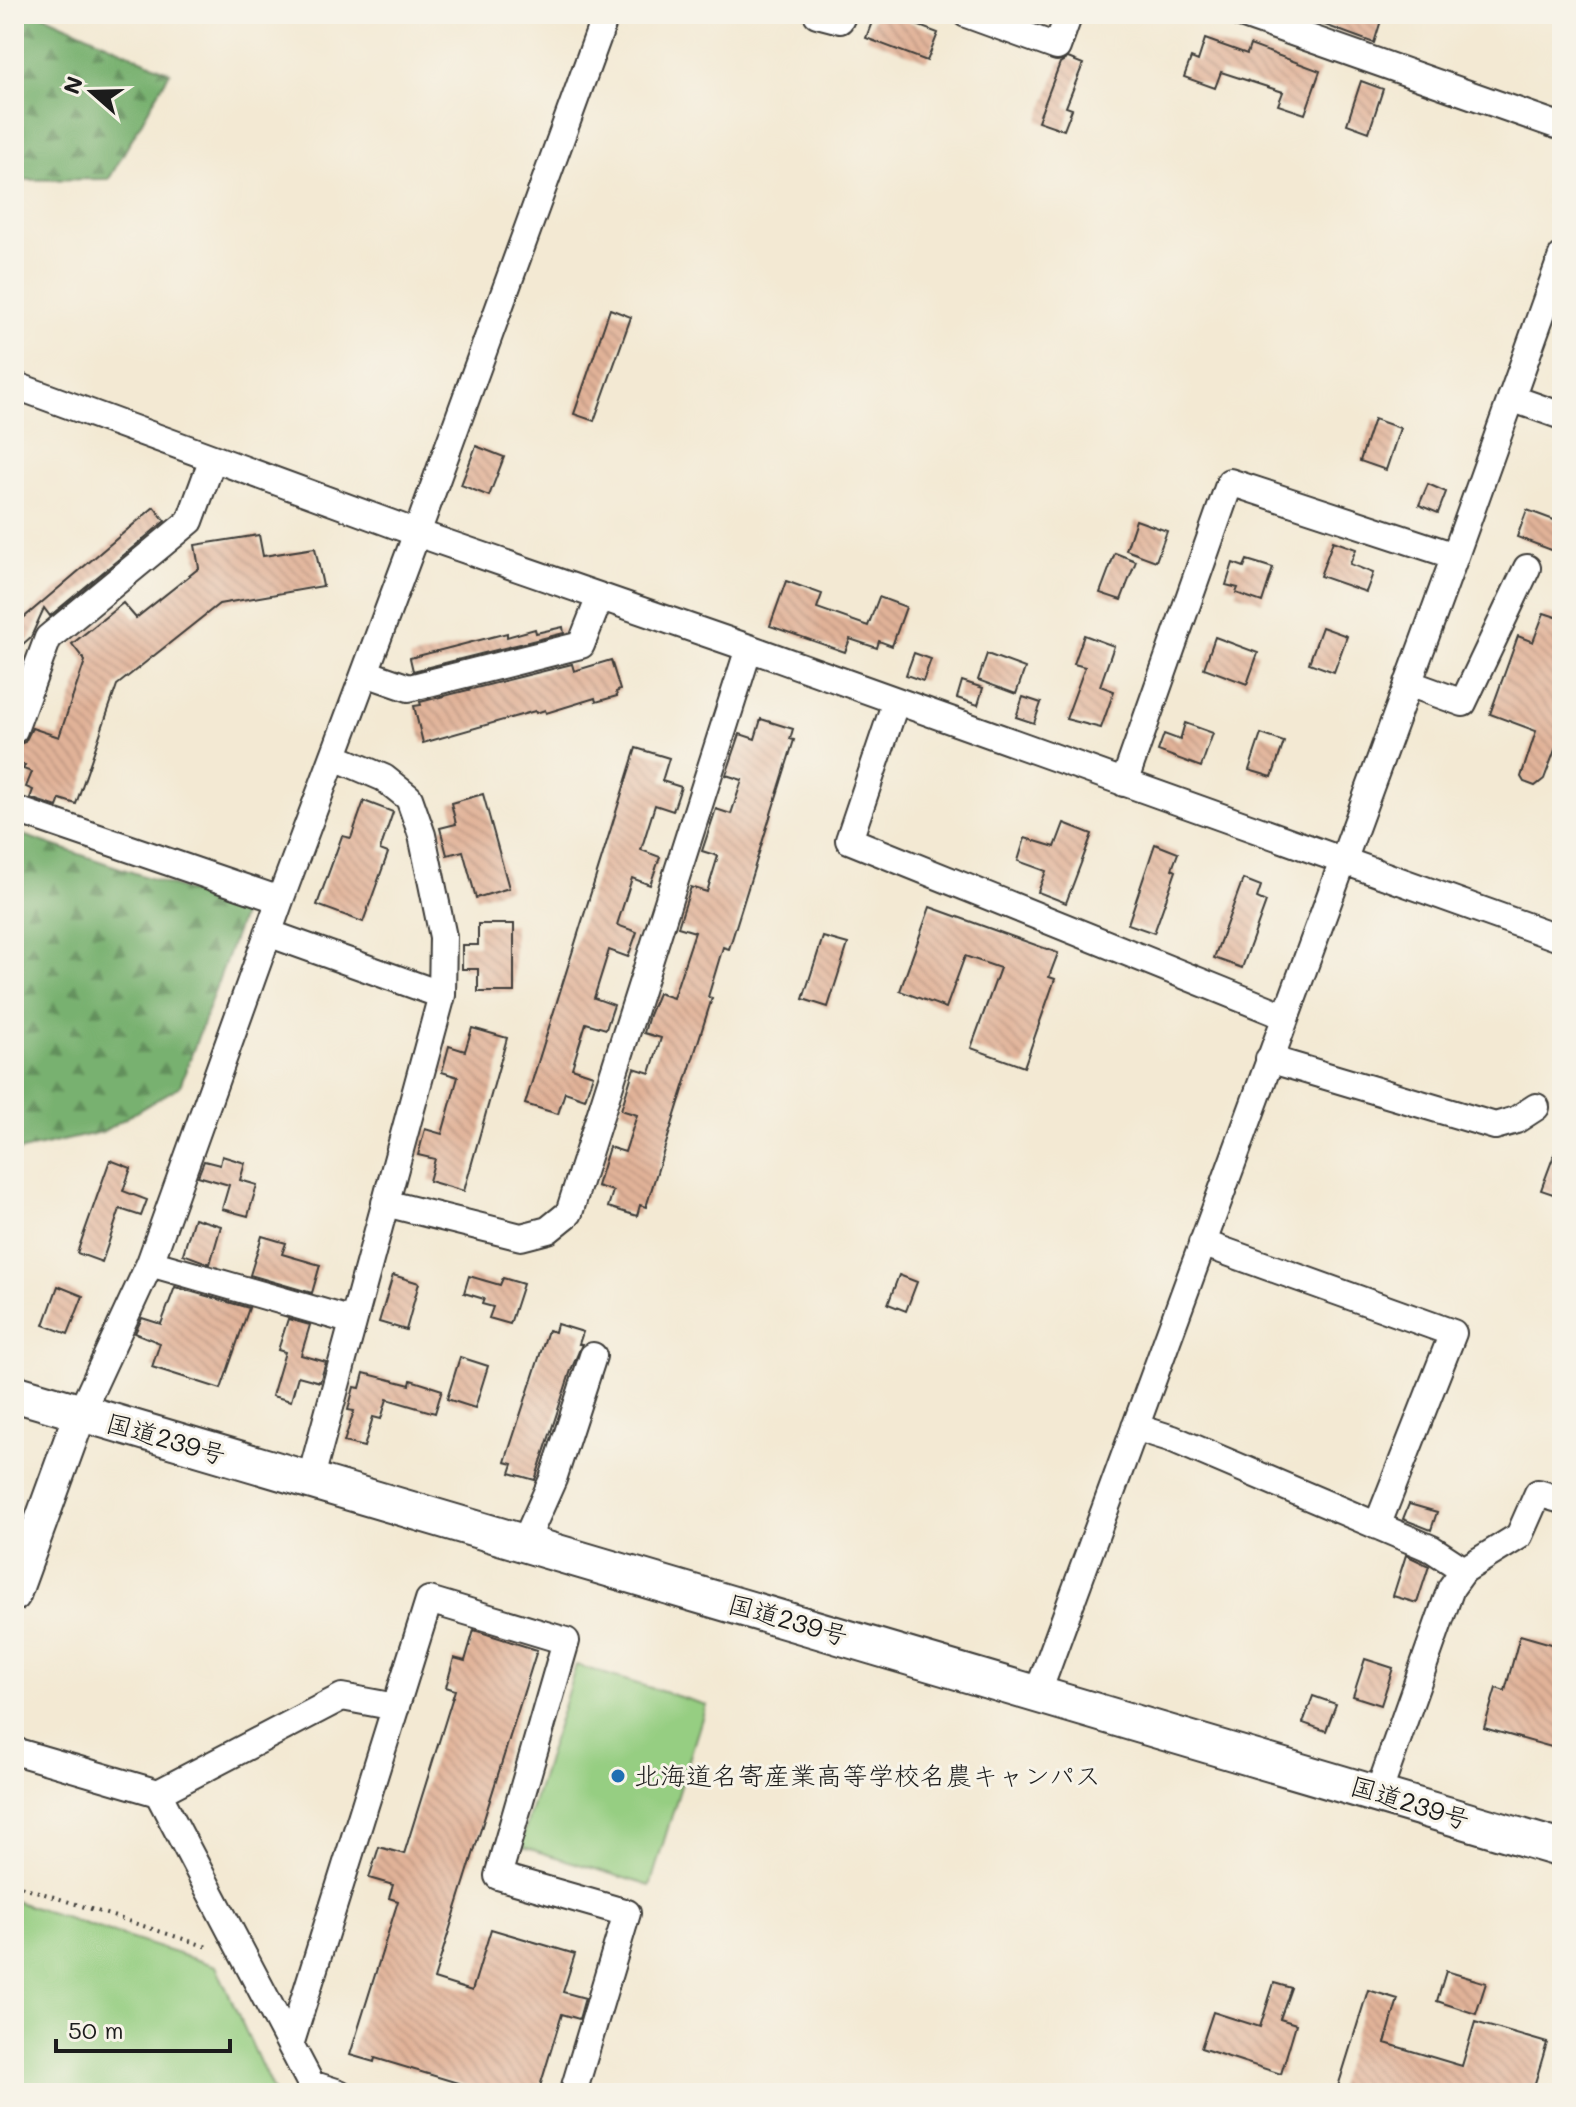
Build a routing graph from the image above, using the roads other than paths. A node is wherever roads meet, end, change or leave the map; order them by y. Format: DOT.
graph roads {
  1 [pos="606,14"];
  2 [pos="817,14"];
  3 [pos="843,14"];
  4 [pos="966,14"];
  5 [pos="1069,14"];
  6 [pos="1241,14"];
  7 [pos="1562,127"];
  8 [pos="1562,256"];
  9 [pos="14,385"];
  10 [pos="1511,398"];
  11 [pos="1562,416"];
  12 [pos="213,458"];
  13 [pos="417,533"];
  14 [pos="1455,556"];
  15 [pos="1527,568"];
  16 [pos="600,597"];
  17 [pos="749,648"];
  18 [pos="366,673"];
  19 [pos="1408,683"];
  20 [pos="896,701"];
  21 [pos="14,730"];
  22 [pos="335,757"];
  23 [pos="1124,783"];
  24 [pos="14,809"];
  25 [pos="1341,860"];
  26 [pos="280,900"];
  27 [pos="268,933"];
  28 [pos="1562,939"];
  29 [pos="442,995"];
  30 [pos="1285,1016"];
  31 [pos="1269,1059"];
  32 [pos="1536,1107"];
  33 [pos="385,1203"];
  34 [pos="1202,1243"];
  35 [pos="150,1263"];
  36 [pos="353,1321"];
  37 [pos="593,1356"];
  38 [pos="14,1393"];
  39 [pos="80,1414"];
  40 [pos="1135,1427"];
  41 [pos="310,1481"];
  42 [pos="1562,1500"];
  43 [pos="1377,1526"];
  44 [pos="524,1544"];
  45 [pos="1464,1570"];
  46 [pos="14,1595"];
  47 [pos="1038,1692"];
  48 [pos="396,1707"];
  49 [pos="14,1751"];
  50 [pos="158,1793"];
  51 [pos="1378,1794"];
  52 [pos="1562,1849"];
  53 [pos="291,2042"];
  54 [pos="339,2093"];
  55 [pos="573,2093"];
  1 -- 13 [label="street"];
  2 -- 3 [label="street"];
  4 -- 5 [label="street"];
  6 -- 7 [label="street"];
  8 -- 10 [label="street"];
  9 -- 12 [label="street"];
  10 -- 11 [label="street"];
  10 -- 14 [label="street"];
  12 -- 13 [label="street"];
  12 -- 21 [label="street"];
  13 -- 16 [label="street"];
  13 -- 18 [label="street"];
  14 -- 19 [label="street"];
  14 -- 23 [label="street"];
  15 -- 19 [label="street"];
  16 -- 17 [label="street"];
  16 -- 18 [label="street"];
  17 -- 20 [label="street"];
  17 -- 33 [label="street"];
  18 -- 22 [label="street"];
  19 -- 25 [label="street"];
  20 -- 23 [label="street"];
  20 -- 30 [label="street"];
  22 -- 26 [label="street"];
  22 -- 29 [label="street"];
  23 -- 25 [label="street"];
  24 -- 26 [label="street"];
  25 -- 28 [label="street"];
  25 -- 30 [label="street"];
  26 -- 27 [label="street"];
  27 -- 29 [label="street"];
  27 -- 35 [label="street"];
  29 -- 33 [label="street"];
  30 -- 31 [label="street"];
  31 -- 32 [label="street"];
  31 -- 34 [label="street"];
  33 -- 36 [label="street"];
  34 -- 40 [label="street"];
  34 -- 43 [label="street"];
  35 -- 36 [label="street"];
  35 -- 39 [label="street"];
  36 -- 41 [label="street"];
  37 -- 44 [label="street"];
  38 -- 39 [label="highway, 国道239号"];
  39 -- 41 [label="highway, 国道239号"];
  39 -- 46 [label="main road"];
  40 -- 43 [label="street"];
  40 -- 47 [label="street"];
  41 -- 44 [label="highway, 国道239号"];
  42 -- 45 [label="street"];
  43 -- 45 [label="street"];
  44 -- 47 [label="highway, 国道239号"];
  45 -- 51 [label="street"];
  47 -- 51 [label="highway, 国道239号"];
  48 -- 50 [label="street"];
  48 -- 53 [label="street"];
  48 -- 55 [label="street"];
  49 -- 50 [label="street"];
  50 -- 53 [label="street"];
  51 -- 52 [label="highway, 国道239号"];
  53 -- 54 [label="street"];
}
